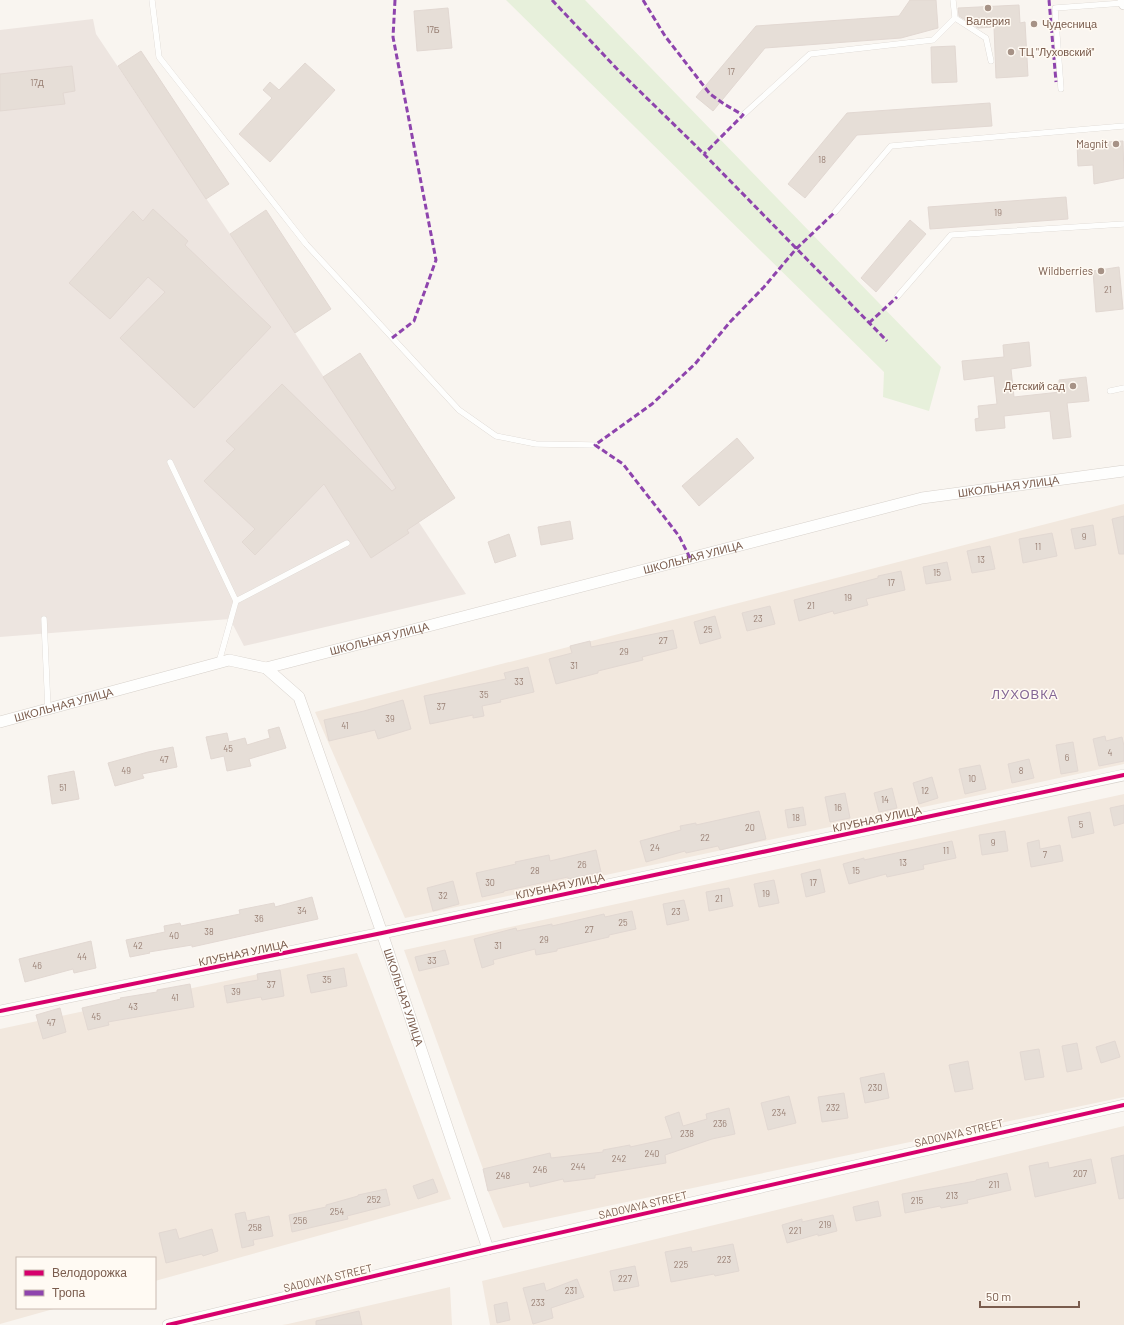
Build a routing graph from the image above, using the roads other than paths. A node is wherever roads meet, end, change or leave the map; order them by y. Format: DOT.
graph roads {
  1 [pos="152,0"];
  2 [pos="953,0"];
  3 [pos="1124,2"];
  4 [pos="955,18"];
  5 [pos="991,60"];
  6 [pos="1061,88"];
  7 [pos="743,115"];
  8 [pos="1124,126"];
  9 [pos="835,212"];
  10 [pos="1124,224"];
  11 [pos="897,297"];
  12 [pos="1124,388"];
  13 [pos="1110,391"];
  14 [pos="595,446"];
  15 [pos="170,462"];
  16 [pos="1124,471"];
  17 [pos="347,542"];
  18 [pos="236,601"];
  19 [pos="44,619"];
  20 [pos="219,662"];
  21 [pos="266,668"];
  22 [pos="48,709"];
  23 [pos="0,722"];
  24 [pos="1124,775"];
  25 [pos="382,933"];
  26 [pos="0,1011"];
  27 [pos="1124,1105"];
  28 [pos="488,1249"];
  29 [pos="168,1325"];
  1 -- 14 [label="lane"];
  2 -- 4 [label="lane"];
  3 -- 6 [label="lane"];
  4 -- 5 [label="lane"];
  4 -- 7 [label="lane"];
  8 -- 9 [label="lane"];
  10 -- 11 [label="lane"];
  12 -- 13 [label="lane"];
  15 -- 18 [label="lane"];
  16 -- 21 [label="street, ШКОЛЬНАЯ УЛИЦА"];
  17 -- 18 [label="lane"];
  18 -- 20 [label="lane"];
  19 -- 22 [label="lane"];
  20 -- 21 [label="street, ШКОЛЬНАЯ УЛИЦА"];
  20 -- 22 [label="street, ШКОЛЬНАЯ УЛИЦА"];
  21 -- 25 [label="street, ШКОЛЬНАЯ УЛИЦА"];
  22 -- 23 [label="street, ШКОЛЬНАЯ УЛИЦА"];
  24 -- 25 [label="street, КЛУБНАЯ УЛИЦА"];
  25 -- 26 [label="street, КЛУБНАЯ УЛИЦА"];
  25 -- 28 [label="street, ШКОЛЬНАЯ УЛИЦА"];
  27 -- 28 [label="street, SADOVAYA STREET"];
  28 -- 29 [label="street, SADOVAYA STREET"];
}
